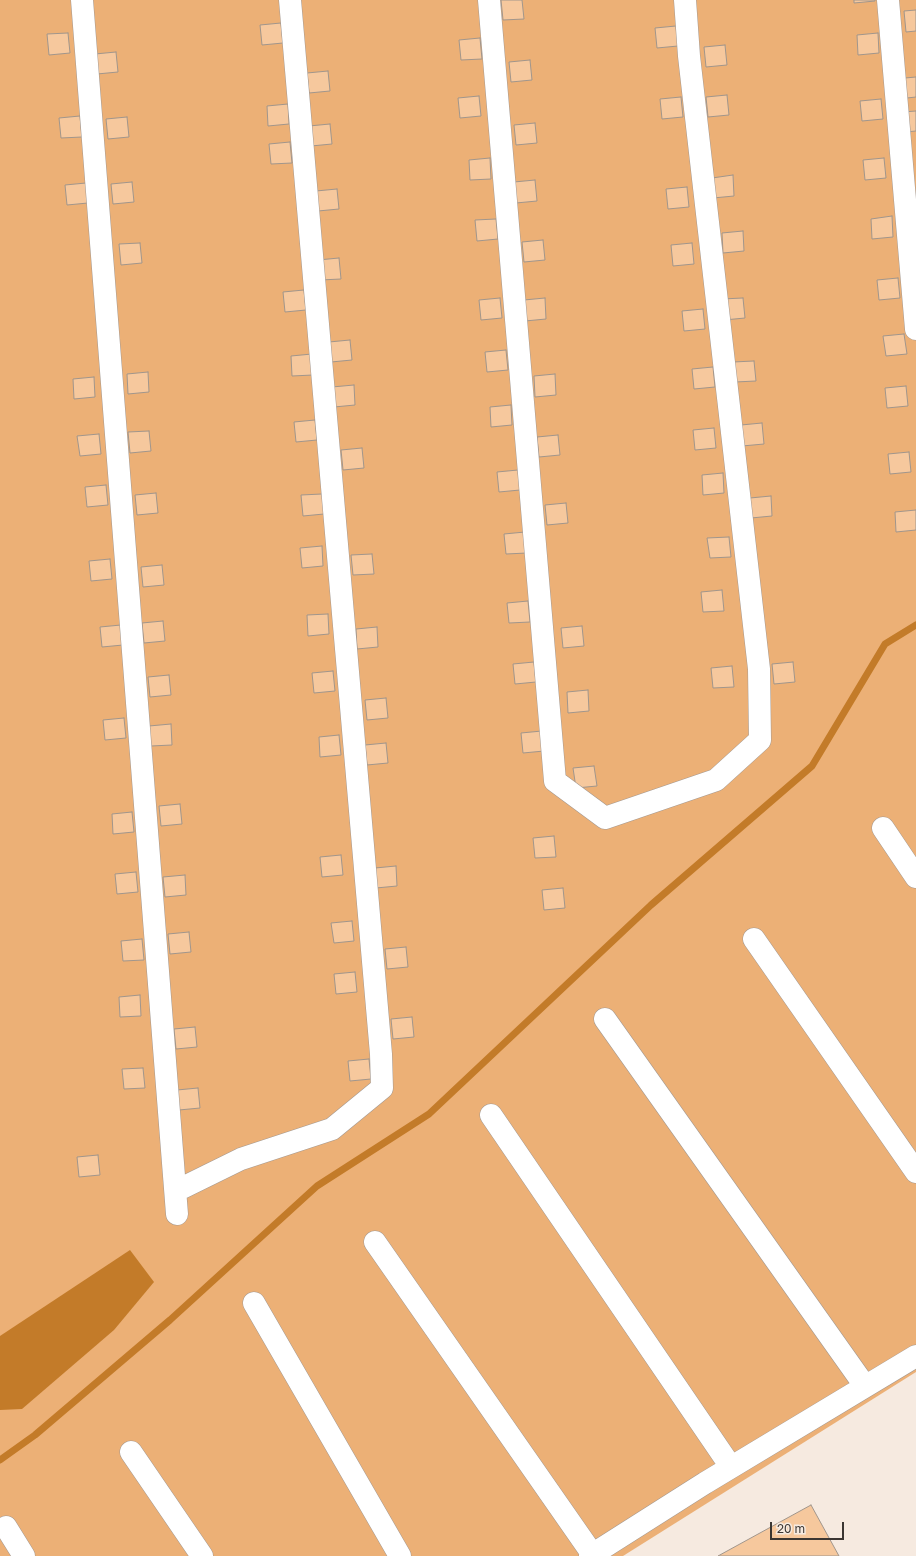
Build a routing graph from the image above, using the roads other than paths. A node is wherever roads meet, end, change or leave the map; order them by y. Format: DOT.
graph roads {
  1 [pos="82,0"];
  2 [pos="290,0"];
  3 [pos="489,0"];
  4 [pos="685,0"];
  5 [pos="888,0"];
  6 [pos="916,329"];
  7 [pos="883,828"];
  8 [pos="916,877"];
  9 [pos="754,939"];
  10 [pos="605,1019"];
  11 [pos="491,1116"];
  12 [pos="916,1172"];
  13 [pos="176,1191"];
  14 [pos="177,1214"];
  15 [pos="375,1242"];
  16 [pos="254,1303"];
  17 [pos="916,1356"];
  18 [pos="865,1386"];
  19 [pos="131,1452"];
  20 [pos="731,1467"];
  21 [pos="6,1527"];
  22 [pos="591,1555"];
  23 [pos="24,1556"];
  24 [pos="202,1556"];
  25 [pos="400,1556"];
  1 -- 13 [label="street"];
  2 -- 13 [label="street"];
  3 -- 4 [label="street"];
  5 -- 6 [label="street"];
  7 -- 8 [label="street"];
  9 -- 12 [label="street"];
  10 -- 18 [label="street"];
  11 -- 20 [label="street"];
  13 -- 14 [label="street"];
  15 -- 22 [label="street"];
  16 -- 25 [label="street"];
  17 -- 18 [label="street"];
  18 -- 20 [label="street"];
  19 -- 24 [label="street"];
  20 -- 22 [label="street"];
  21 -- 23 [label="street"];
}
